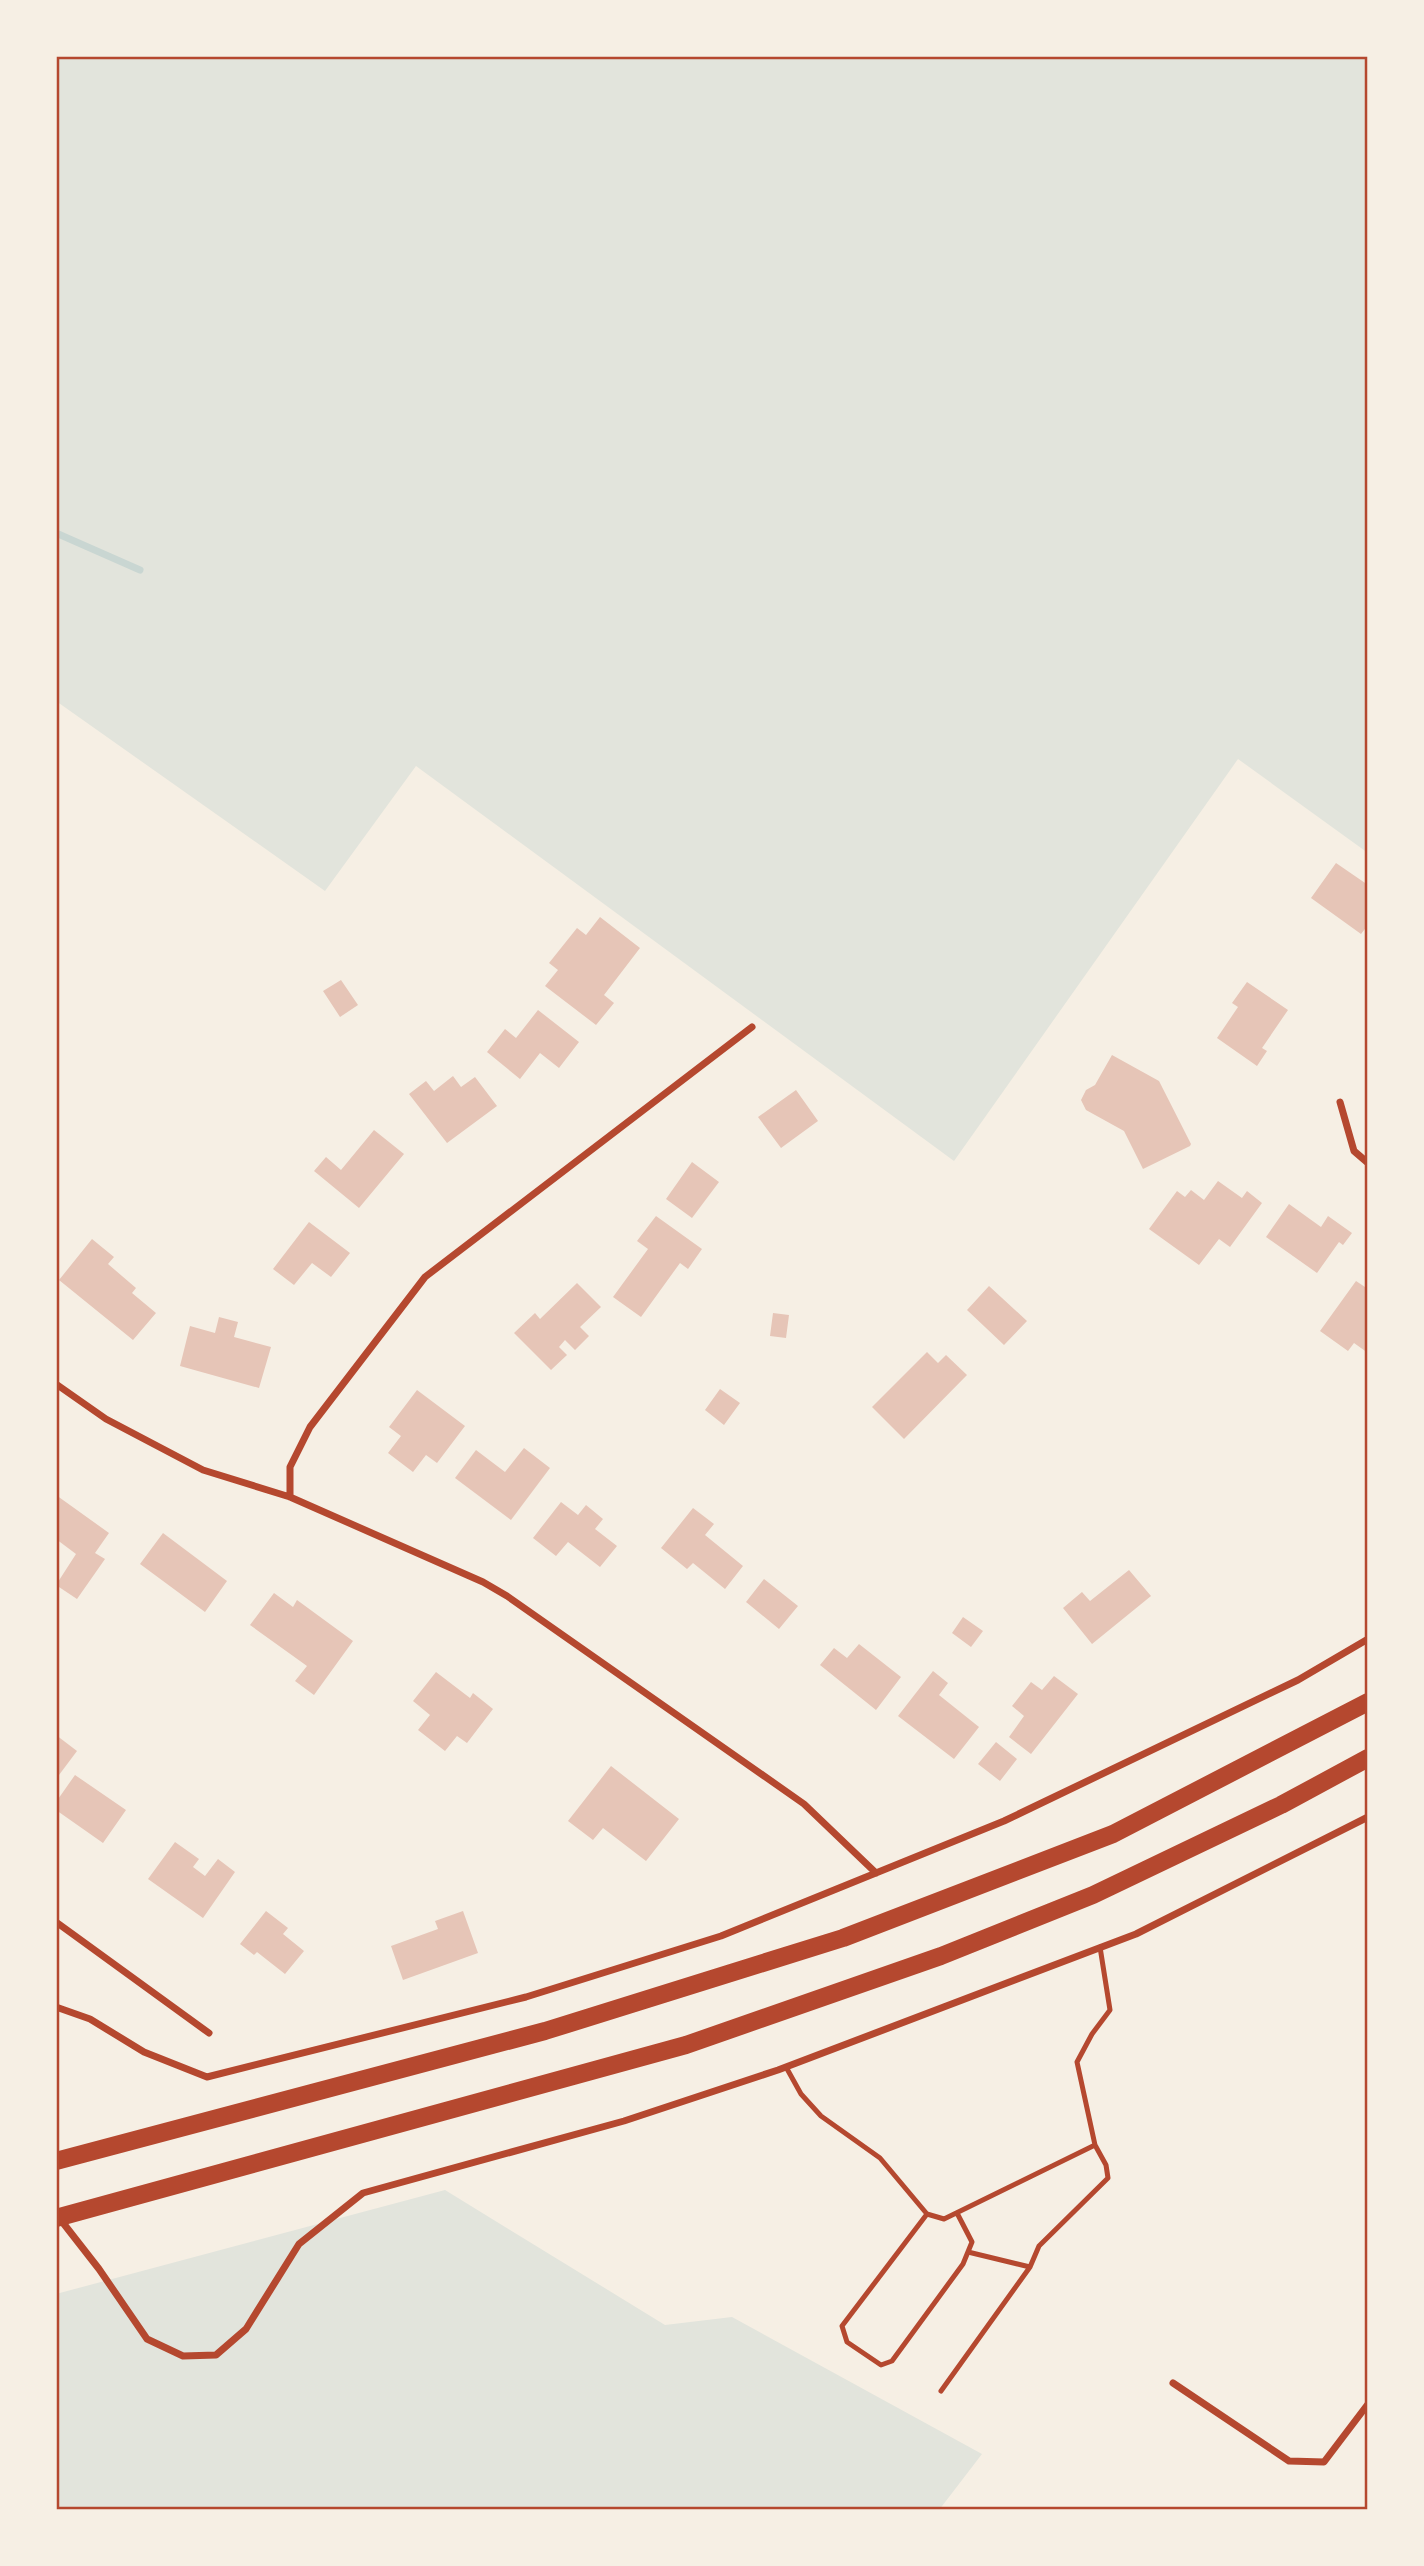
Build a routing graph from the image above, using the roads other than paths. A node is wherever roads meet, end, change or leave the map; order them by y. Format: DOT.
graph roads {
  1 [pos="752,1027"];
  2 [pos="1340,1102"];
  3 [pos="1368,1163"];
  4 [pos="56,1384"];
  5 [pos="290,1497"];
  6 [pos="1368,1639"];
  7 [pos="1368,1702"];
  8 [pos="1368,1758"];
  9 [pos="1368,1817"];
  10 [pos="876,1873"];
  11 [pos="56,1922"];
  12 [pos="1100,1947"];
  13 [pos="56,2007"];
  14 [pos="209,2033"];
  15 [pos="786,2067"];
  16 [pos="1095,2145"];
  17 [pos="56,2161"];
  18 [pos="957,2213"];
  19 [pos="927,2214"];
  20 [pos="57,2215"];
  21 [pos="968,2252"];
  22 [pos="1030,2267"];
  23 [pos="1173,2383"];
  24 [pos="941,2391"];
  25 [pos="1368,2404"];
  1 -- 5 [label="street"];
  2 -- 3 [label="street"];
  4 -- 5 [label="street"];
  5 -- 10 [label="street"];
  6 -- 10 [label="street"];
  7 -- 17 [label="highway"];
  8 -- 20 [label="highway"];
  9 -- 12 [label="street"];
  10 -- 13 [label="street"];
  11 -- 14 [label="street"];
  12 -- 15 [label="street"];
  12 -- 16 [label="lane"];
  15 -- 19 [label="lane"];
  15 -- 20 [label="street"];
  16 -- 18 [label="lane"];
  16 -- 22 [label="lane"];
  18 -- 19 [label="lane"];
  18 -- 21 [label="lane"];
  19 -- 21 [label="lane"];
  21 -- 22 [label="lane"];
  22 -- 24 [label="lane"];
  23 -- 25 [label="street"];
}
